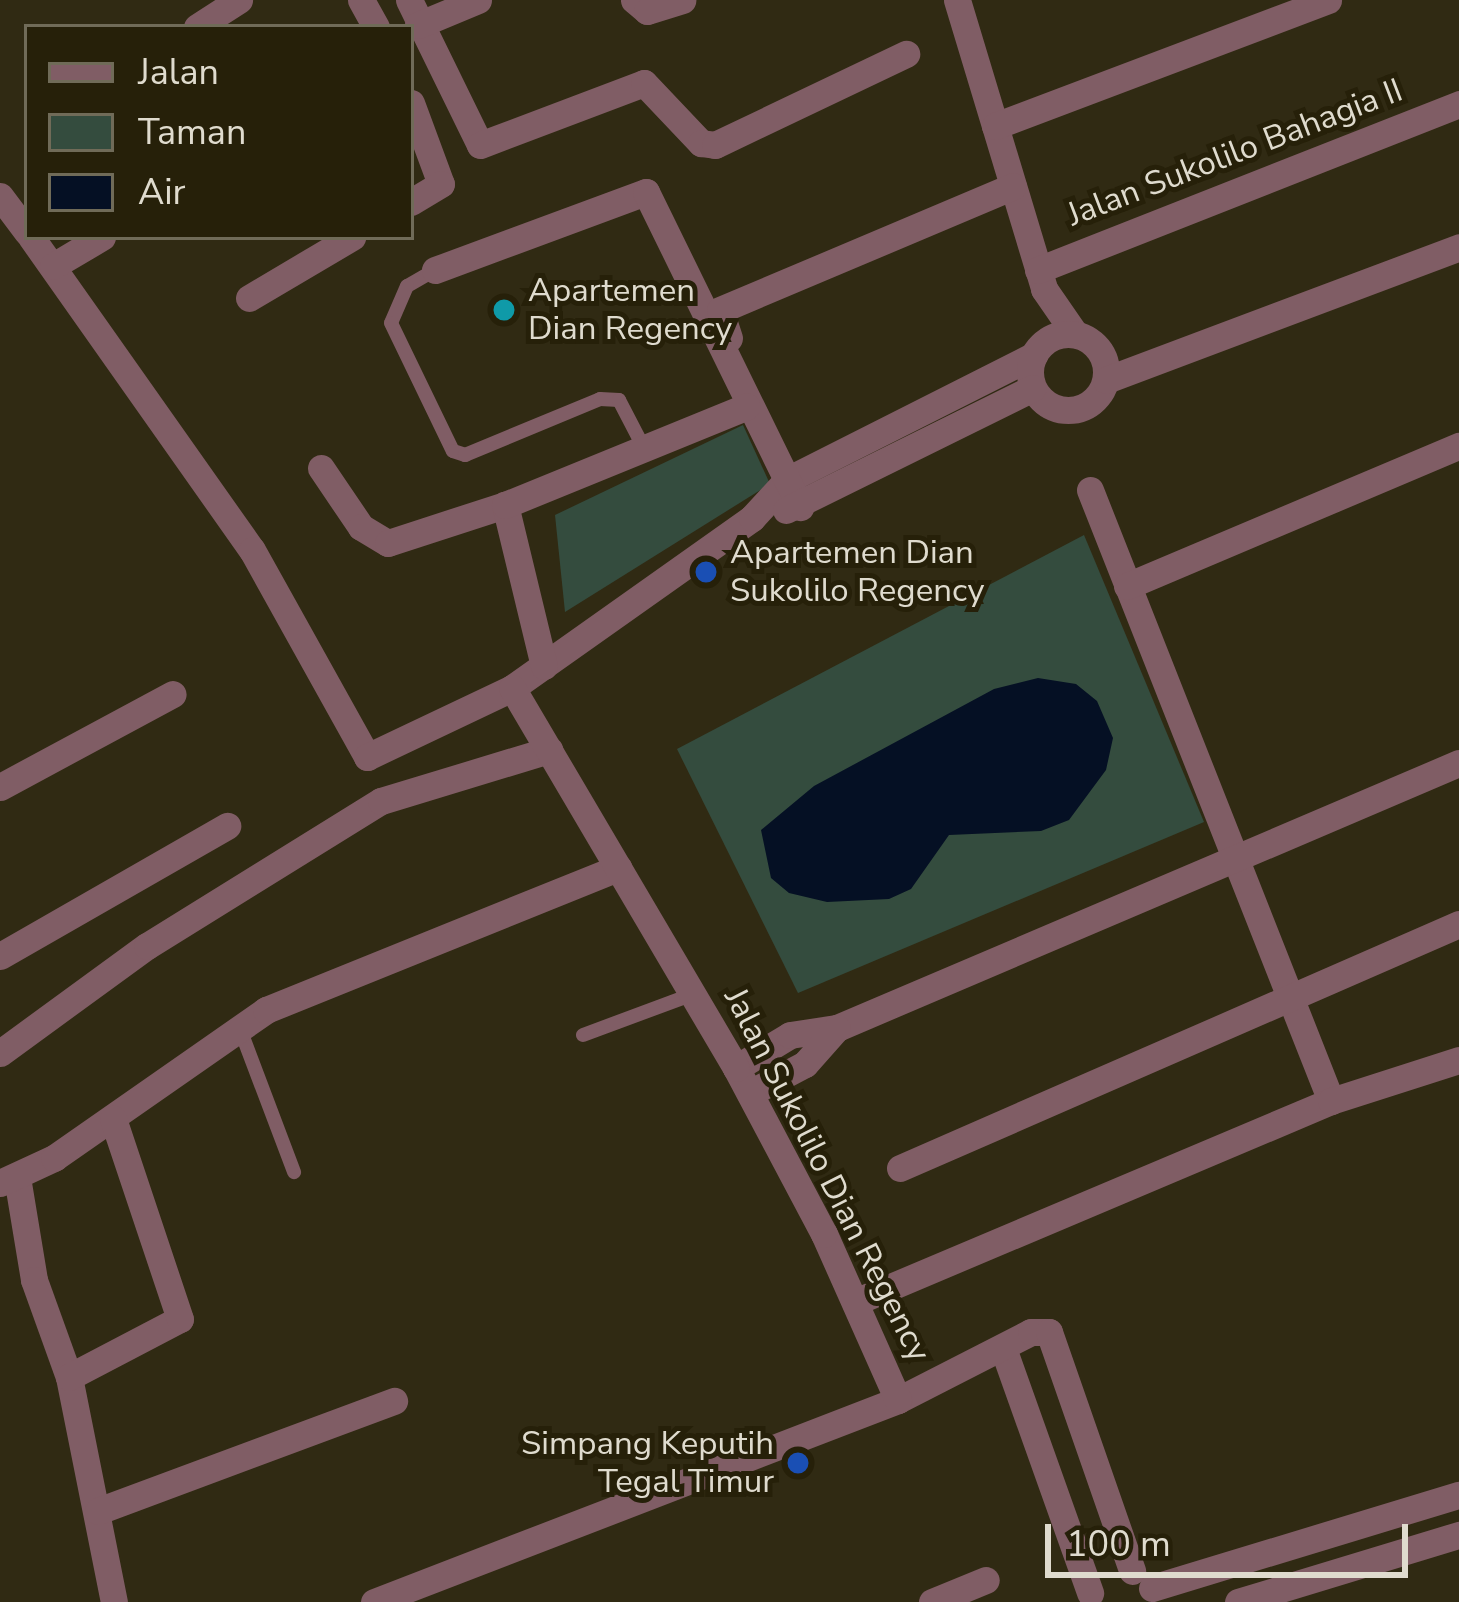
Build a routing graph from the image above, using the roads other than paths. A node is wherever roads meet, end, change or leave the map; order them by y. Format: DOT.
graph roads {
  1 [pos="239,0"];
  2 [pos="478,0"];
  3 [pos="957,0"];
  4 [pos="1328,0"];
  5 [pos="413,12"];
  6 [pos="201,24"];
  7 [pos="906,54"];
  8 [pos="1459,104"];
  9 [pos="414,111"];
  10 [pos="995,126"];
  11 [pos="1013,186"];
  12 [pos="0,196"];
  13 [pos="414,200"];
  14 [pos="24,227"];
  15 [pos="34,240"];
  16 [pos="97,240"];
  17 [pos="347,240"];
  18 [pos="1459,248"];
  19 [pos="53,266"];
  20 [pos="434,270"];
  21 [pos="1041,279"];
  22 [pos="249,298"];
  23 [pos="1045,356"];
  24 [pos="1106,380"];
  25 [pos="741,394"];
  26 [pos="1459,446"];
  27 [pos="644,448"];
  28 [pos="321,468"];
  29 [pos="787,480"];
  30 [pos="1090,490"];
  31 [pos="505,505"];
  32 [pos="800,507"];
  33 [pos="752,518"];
  34 [pos="1127,586"];
  35 [pos="544,666"];
  36 [pos="512,688"];
  37 [pos="173,694"];
  38 [pos="550,749"];
  39 [pos="1459,763"];
  40 [pos="0,787"];
  41 [pos="227,826"];
  42 [pos="1235,858"];
  43 [pos="618,868"];
  44 [pos="1459,924"];
  45 [pos="0,956"];
  46 [pos="696,993"];
  47 [pos="1290,998"];
  48 [pos="238,1024"];
  49 [pos="583,1035"];
  50 [pos="0,1053"];
  51 [pos="1459,1060"];
  52 [pos="743,1080"];
  53 [pos="1331,1101"];
  54 [pos="113,1119"];
  55 [pos="900,1168"];
  56 [pos="294,1172"];
  57 [pos="8,1180"];
  58 [pos="855,1302"];
  59 [pos="1004,1348"];
  60 [pos="70,1377"];
  61 [pos="898,1400"];
  62 [pos="394,1401"];
  63 [pos="1459,1495"];
  64 [pos="98,1510"];
  65 [pos="1459,1535"];
  66 [pos="986,1580"];
  67 [pos="1146,1587"];
  68 [pos="1089,1597"];
  69 [pos="114,1602"];
  70 [pos="374,1602"];
  71 [pos="932,1602"];
  72 [pos="1238,1602"];
  1 -- 6 [label="street"];
  2 -- 5 [label="street"];
  3 -- 10 [label="street"];
  4 -- 10 [label="street"];
  5 -- 7 [label="street"];
  8 -- 21 [label="street, Jalan Sukolilo Bahagia II"];
  9 -- 13 [label="street"];
  10 -- 11 [label="street"];
  11 -- 21 [label="street"];
  11 -- 25 [label="street"];
  12 -- 14 [label="street"];
  15 -- 19 [label="street"];
  16 -- 19 [label="street"];
  17 -- 22 [label="street"];
  18 -- 24 [label="street"];
  19 -- 36 [label="street"];
  20 -- 25 [label="street"];
  20 -- 27 [label="lane"];
  21 -- 23 [label="street"];
  21 -- 23 [label="street"];
  23 -- 24 [label="street"];
  23 -- 24 [label="street"];
  23 -- 29 [label="street"];
  23 -- 32 [label="street"];
  25 -- 27 [label="street"];
  25 -- 29 [label="street"];
  26 -- 34 [label="street"];
  27 -- 31 [label="street"];
  28 -- 31 [label="street"];
  29 -- 32 [label="street"];
  29 -- 33 [label="street"];
  30 -- 34 [label="street"];
  31 -- 35 [label="street"];
  32 -- 33 [label="street"];
  33 -- 35 [label="street"];
  34 -- 42 [label="street"];
  35 -- 36 [label="street"];
  36 -- 38 [label="street, Jalan Sukolilo Dian Regency"];
  37 -- 40 [label="street"];
  38 -- 43 [label="street, Jalan Sukolilo Dian Regency"];
  38 -- 50 [label="street"];
  39 -- 42 [label="street"];
  41 -- 45 [label="street"];
  42 -- 47 [label="street"];
  42 -- 52 [label="street"];
  43 -- 46 [label="street, Jalan Sukolilo Dian Regency"];
  43 -- 48 [label="street"];
  44 -- 47 [label="street"];
  46 -- 49 [label="lane"];
  46 -- 52 [label="street, Jalan Sukolilo Dian Regency"];
  47 -- 53 [label="street"];
  47 -- 55 [label="street"];
  48 -- 54 [label="street"];
  48 -- 56 [label="lane"];
  51 -- 53 [label="street"];
  52 -- 58 [label="street, Jalan Sukolilo Dian Regency"];
  53 -- 58 [label="street"];
  54 -- 57 [label="street"];
  54 -- 60 [label="street"];
  57 -- 60 [label="street"];
  58 -- 61 [label="street, Jalan Sukolilo Dian Regency"];
  59 -- 61 [label="street"];
  59 -- 67 [label="street"];
  59 -- 68 [label="street"];
  60 -- 64 [label="street"];
  61 -- 70 [label="street, Jalan Sukolilo Dian Regency"];
  62 -- 64 [label="street"];
  63 -- 67 [label="street"];
  64 -- 69 [label="street"];
  65 -- 72 [label="street"];
  66 -- 71 [label="street"];
  67 -- 68 [label="street"];
}
